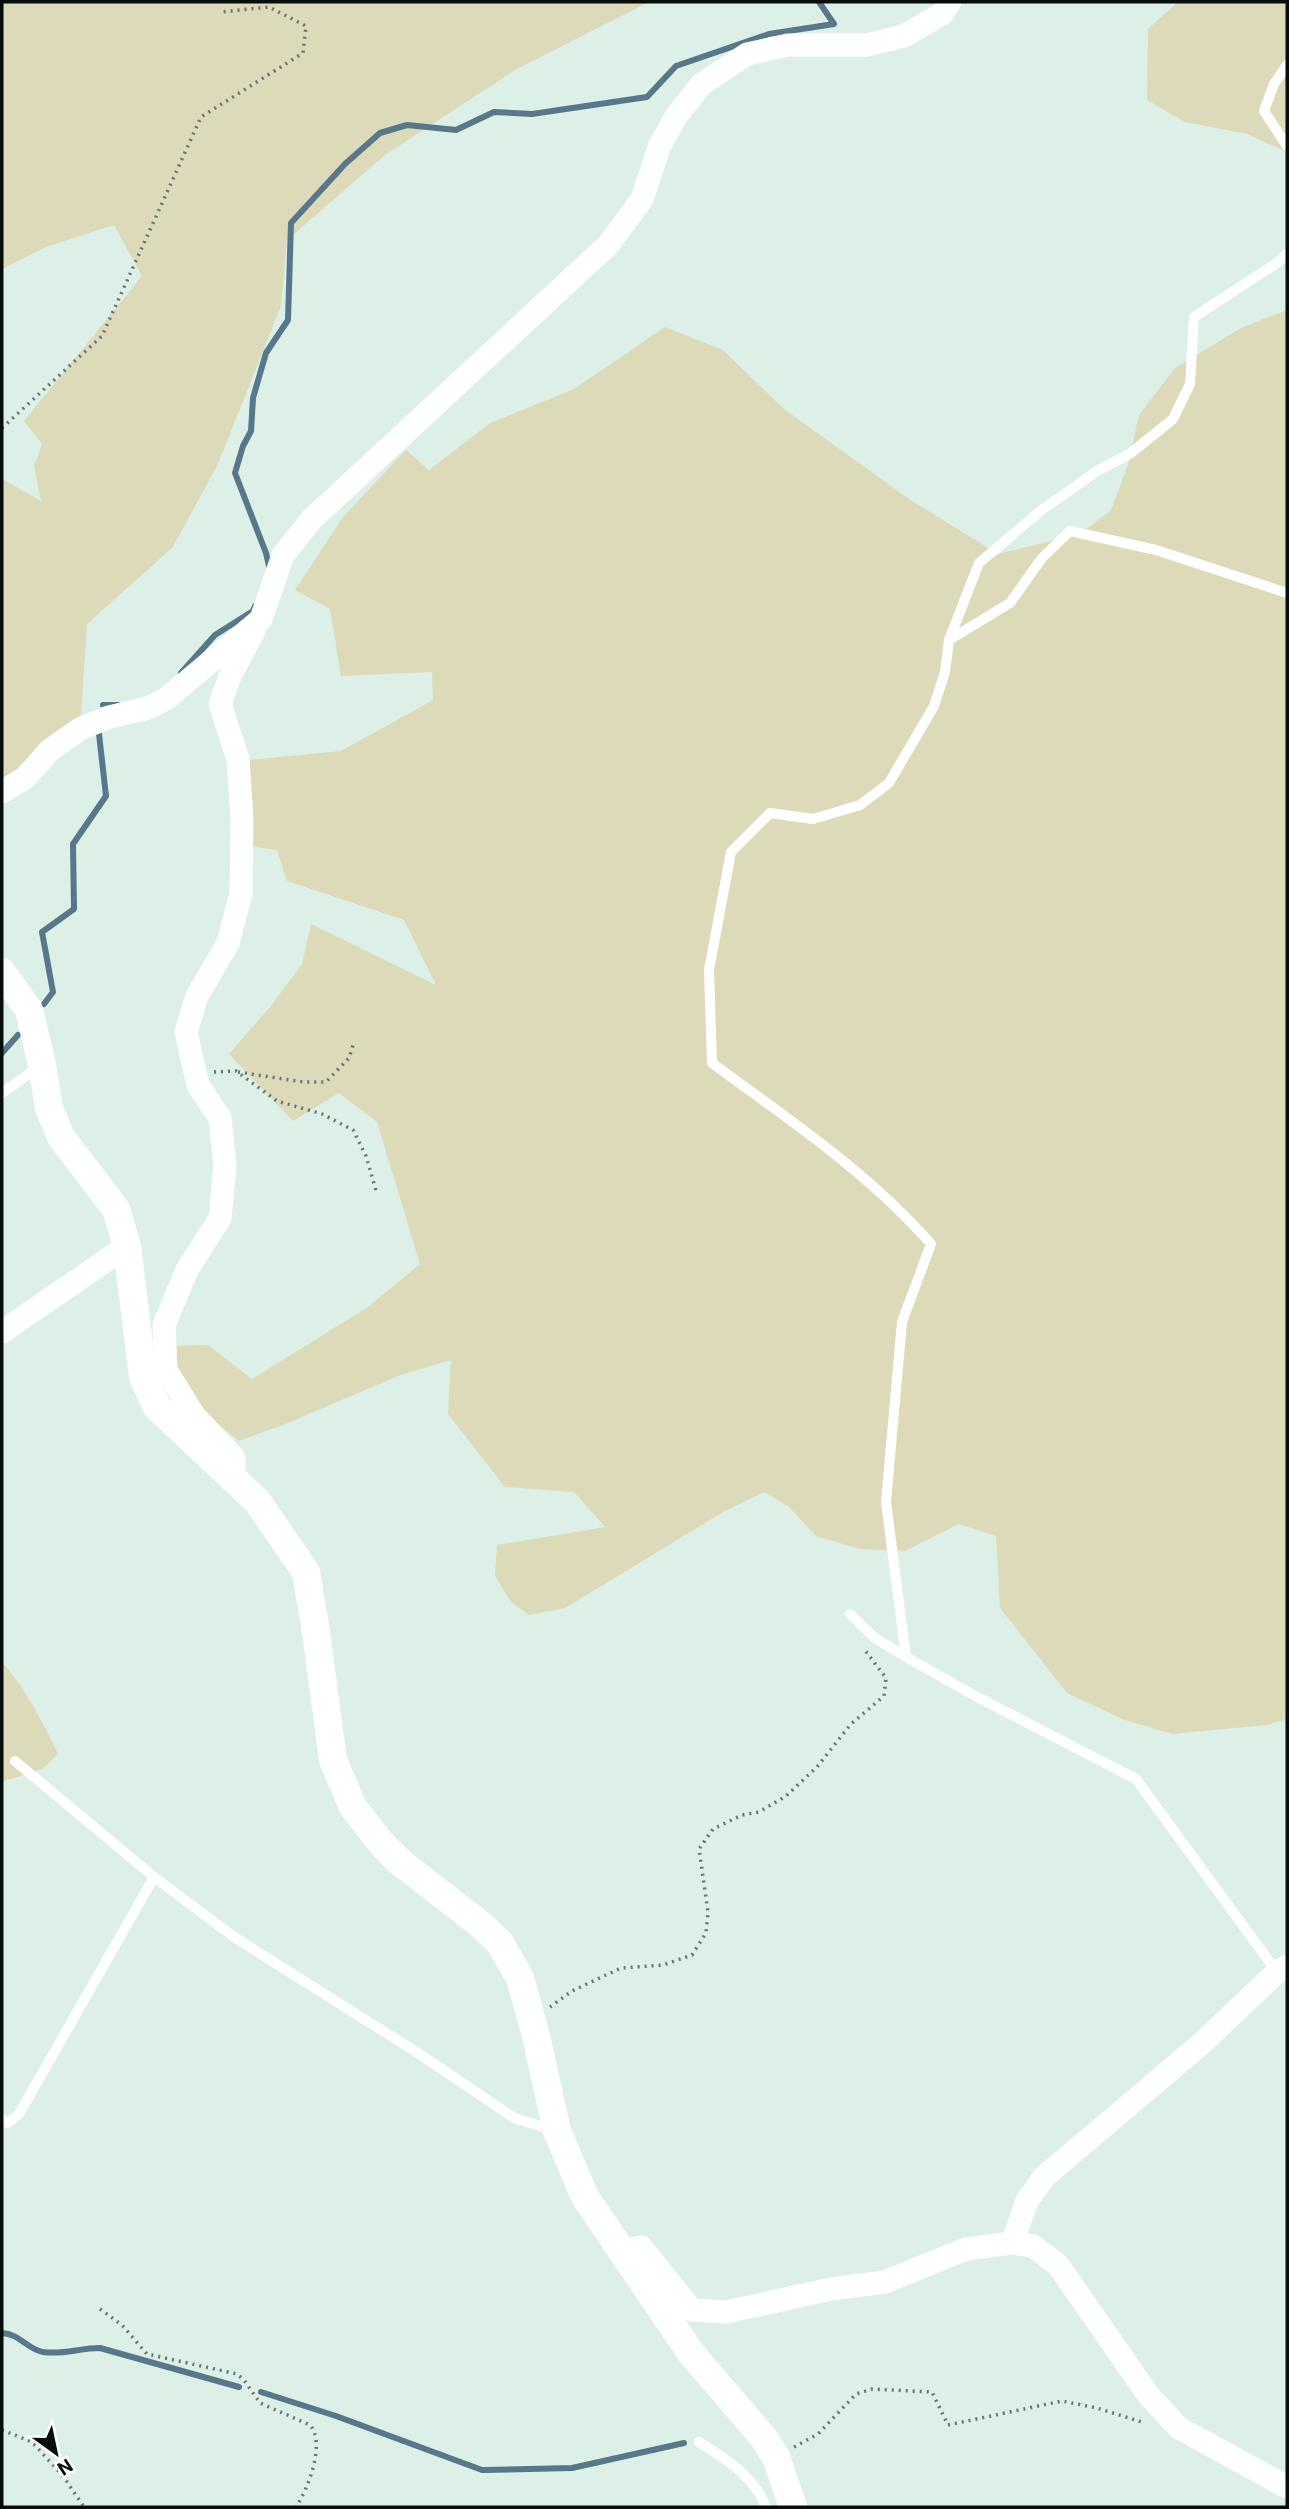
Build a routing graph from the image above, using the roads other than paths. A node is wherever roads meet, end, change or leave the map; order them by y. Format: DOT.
graph roads {
  1 [pos="950,2"];
  2 [pos="1287,65"];
  3 [pos="1287,146"];
  4 [pos="1287,254"];
  5 [pos="1287,593"];
  6 [pos="261,619"];
  7 [pos="949,640"];
  8 [pos="2,792"];
  9 [pos="2,972"];
  10 [pos="42,1065"];
  11 [pos="2,1093"];
  12 [pos="127,1246"];
  13 [pos="2,1332"];
  14 [pos="233,1479"];
  15 [pos="850,1614"];
  16 [pos="906,1657"];
  17 [pos="15,1761"];
  18 [pos="155,1877"];
  19 [pos="1284,1975"];
  20 [pos="2,2120"];
  21 [pos="557,2131"];
  22 [pos="1012,2243"];
  23 [pos="621,2252"];
  24 [pos="699,2442"];
  25 [pos="1287,2487"];
  26 [pos="766,2507"];
  27 [pos="793,2507"];
  1 -- 6 [label="street"];
  2 -- 3 [label="lane"];
  4 -- 7 [label="lane"];
  5 -- 7 [label="lane"];
  6 -- 8 [label="street"];
  6 -- 14 [label="street"];
  7 -- 16 [label="lane"];
  9 -- 10 [label="street"];
  10 -- 11 [label="lane"];
  10 -- 12 [label="street"];
  12 -- 13 [label="street"];
  12 -- 14 [label="street"];
  14 -- 21 [label="street"];
  15 -- 16 [label="lane"];
  16 -- 19 [label="lane"];
  17 -- 18 [label="lane"];
  18 -- 20 [label="lane"];
  18 -- 21 [label="lane"];
  19 -- 22 [label="street"];
  21 -- 23 [label="street"];
  22 -- 23 [label="street"];
  22 -- 25 [label="street"];
  23 -- 27 [label="street"];
  24 -- 26 [label="lane"];
}
